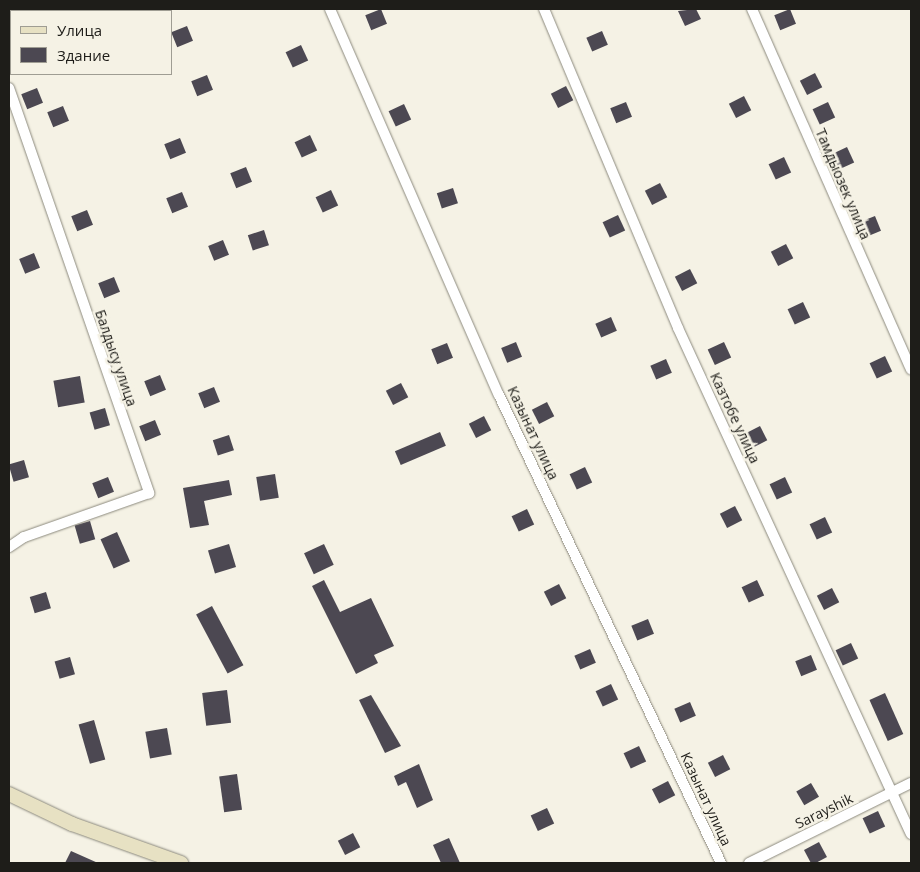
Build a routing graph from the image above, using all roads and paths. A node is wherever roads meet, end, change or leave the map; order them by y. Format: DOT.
graph roads {
  1 [pos="330,9"];
  2 [pos="544,9"];
  3 [pos="752,9"];
  4 [pos="9,88"];
  5 [pos="911,369"];
  6 [pos="9,547"];
  7 [pos="911,783"];
  8 [pos="892,793"];
  9 [pos="9,794"];
  10 [pos="911,834"];
  11 [pos="181,863"];
  12 [pos="721,863"];
  13 [pos="749,863"];
  1 -- 12 [label="street, Казынат улица"];
  2 -- 8 [label="street, Казтобе улица"];
  3 -- 5 [label="street, Тамдыозек улица"];
  4 -- 6 [label="street, Балдысу улица"];
  7 -- 8 [label="street, Sarayshik"];
  8 -- 10 [label="street, Казтобе улица"];
  8 -- 13 [label="street, Sarayshik"];
  9 -- 11 [label="main road"];
}
